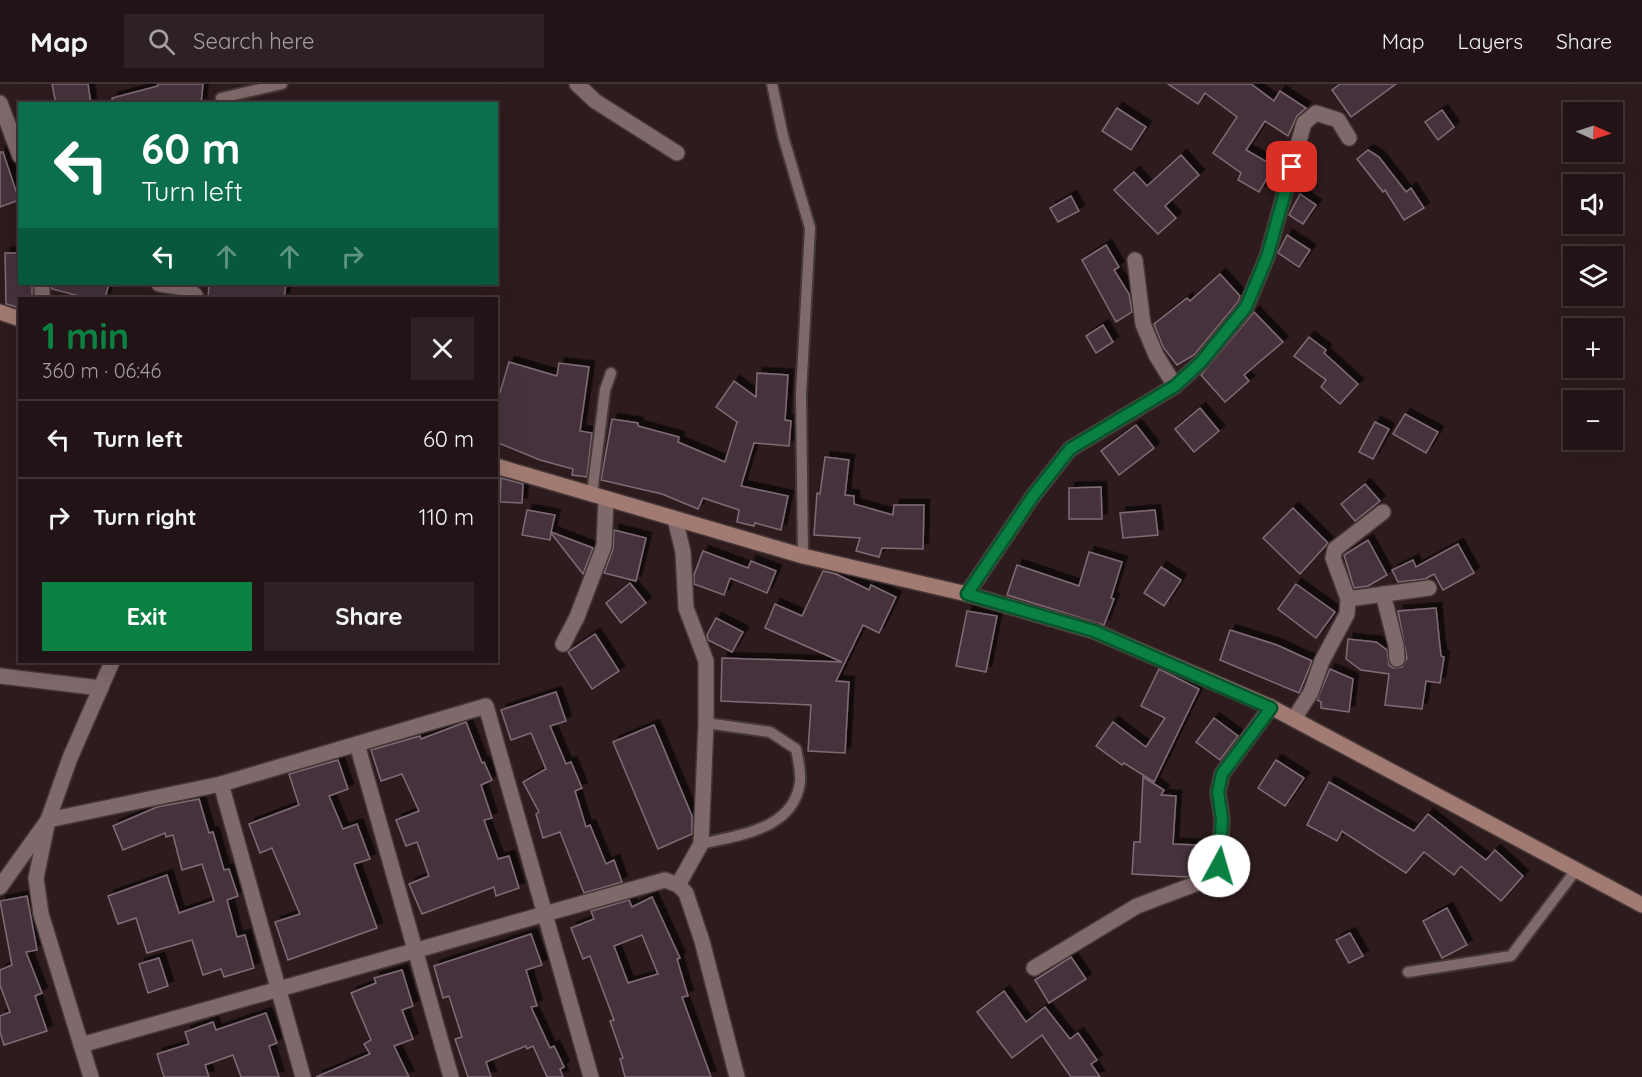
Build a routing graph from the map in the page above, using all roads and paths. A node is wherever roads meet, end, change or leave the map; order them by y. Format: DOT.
graph roads {
  1 [pos="282,84"];
  2 [pos="577,84"];
  3 [pos="772,84"];
  4 [pos="221,98"];
  5 [pos="0,103"];
  6 [pos="1349,138"];
  7 [pos="18,151"];
  8 [pos="677,153"];
  9 [pos="1135,260"];
  10 [pos="166,285"];
  11 [pos="196,297"];
  12 [pos="0,312"];
  13 [pos="18,318"];
  14 [pos="611,373"];
  15 [pos="1175,386"];
  16 [pos="498,467"];
  17 [pos="599,497"];
  18 [pos="1383,512"];
  19 [pos="675,519"];
  20 [pos="803,556"];
  21 [pos="1429,588"];
  22 [pos="967,594"];
  23 [pos="1383,594"];
  24 [pos="1348,599"];
  25 [pos="563,644"];
  26 [pos="1397,659"];
  27 [pos="112,663"];
  28 [pos="0,676"];
  29 [pos="101,688"];
  30 [pos="1271,708"];
  31 [pos="1294,719"];
  32 [pos="706,723"];
  33 [pos="357,744"];
  34 [pos="221,784"];
  35 [pos="48,820"];
  36 [pos="701,844"];
  37 [pos="1576,870"];
  38 [pos="678,885"];
  39 [pos="0,887"];
  40 [pos="1642,905"];
  41 [pos="545,913"];
  42 [pos="416,952"];
  43 [pos="1034,968"];
  44 [pos="1408,972"];
  45 [pos="279,991"];
  46 [pos="81,1045"];
  47 [pos="91,1077"];
  48 [pos="303,1077"];
  49 [pos="452,1077"];
  50 [pos="591,1077"];
  51 [pos="737,1077"];
  1 -- 4 [label="lane"];
  2 -- 8 [label="street"];
  3 -- 20 [label="lane"];
  5 -- 7 [label="street"];
  6 -- 15 [label="street"];
  9 -- 15 [label="street"];
  10 -- 11 [label="street"];
  12 -- 13 [label="street"];
  14 -- 17 [label="lane"];
  15 -- 22 [label="street"];
  16 -- 17 [label="street"];
  17 -- 19 [label="street"];
  17 -- 25 [label="street"];
  18 -- 24 [label="street"];
  19 -- 20 [label="street"];
  19 -- 32 [label="street"];
  20 -- 22 [label="street"];
  21 -- 23 [label="street"];
  22 -- 30 [label="street"];
  23 -- 24 [label="street"];
  23 -- 26 [label="street"];
  24 -- 31 [label="street"];
  27 -- 29 [label="street"];
  28 -- 29 [label="street"];
  29 -- 35 [label="street"];
  30 -- 31 [label="street"];
  30 -- 43 [label="street"];
  31 -- 37 [label="street"];
  32 -- 36 [label="street"];
  32 -- 36 [label="lane"];
  33 -- 34 [label="street"];
  33 -- 41 [label="street"];
  33 -- 42 [label="street"];
  34 -- 35 [label="street"];
  34 -- 45 [label="street"];
  35 -- 39 [label="street"];
  35 -- 46 [label="street"];
  36 -- 38 [label="street"];
  37 -- 40 [label="street"];
  37 -- 44 [label="lane"];
  38 -- 41 [label="street"];
  38 -- 51 [label="street"];
  41 -- 42 [label="street"];
  41 -- 50 [label="street"];
  42 -- 45 [label="street"];
  42 -- 49 [label="street"];
  45 -- 46 [label="street"];
  45 -- 48 [label="street"];
  46 -- 47 [label="street"];
}
